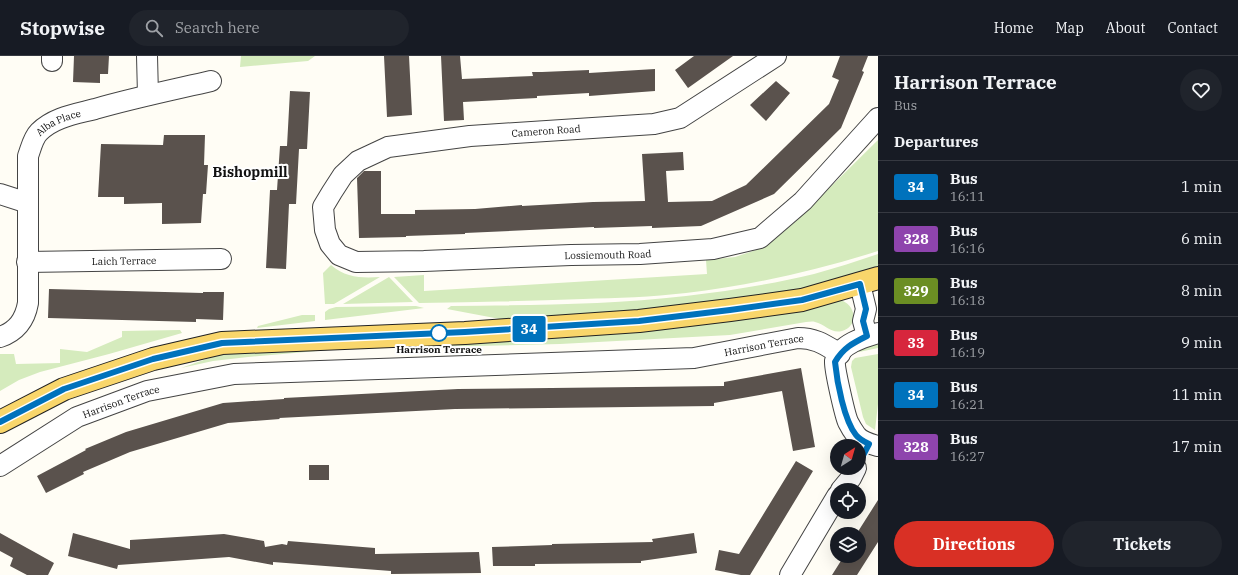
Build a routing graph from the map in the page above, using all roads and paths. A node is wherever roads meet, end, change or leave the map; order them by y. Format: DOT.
graph roads {
  1 [pos="147,56"];
  2 [pos="776,56"];
  3 [pos="211,81"];
  4 [pos="148,95"];
  5 [pos="878,118"];
  6 [pos="0,194"];
  7 [pos="28,203"];
  8 [pos="323,207"];
  9 [pos="221,260"];
  10 [pos="27,262"];
  11 [pos="869,281"];
  12 [pos="8,333"];
  13 [pos="874,333"];
  14 [pos="840,354"];
  15 [pos="0,422"];
  16 [pos="860,439"];
  17 [pos="0,466"];
  18 [pos="830,507"];
  19 [pos="790,575"];
  1 -- 4 [label="street"];
  2 -- 8 [label="street, Cameron Road"];
  3 -- 4 [label="street, Alba Place"];
  4 -- 7 [label="street, Alba Place"];
  5 -- 8 [label="street, Lossiemouth Road"];
  6 -- 7 [label="street"];
  7 -- 10 [label="street, Alba Place"];
  9 -- 10 [label="street, Laich Terrace"];
  10 -- 12 [label="street, Alba Place"];
  11 -- 13 [label="street"];
  11 -- 15 [label="main road"];
  13 -- 14 [label="street"];
  14 -- 16 [label="street"];
  14 -- 17 [label="street, Harrison Terrace"];
  18 -- 19 [label="street"];
}
